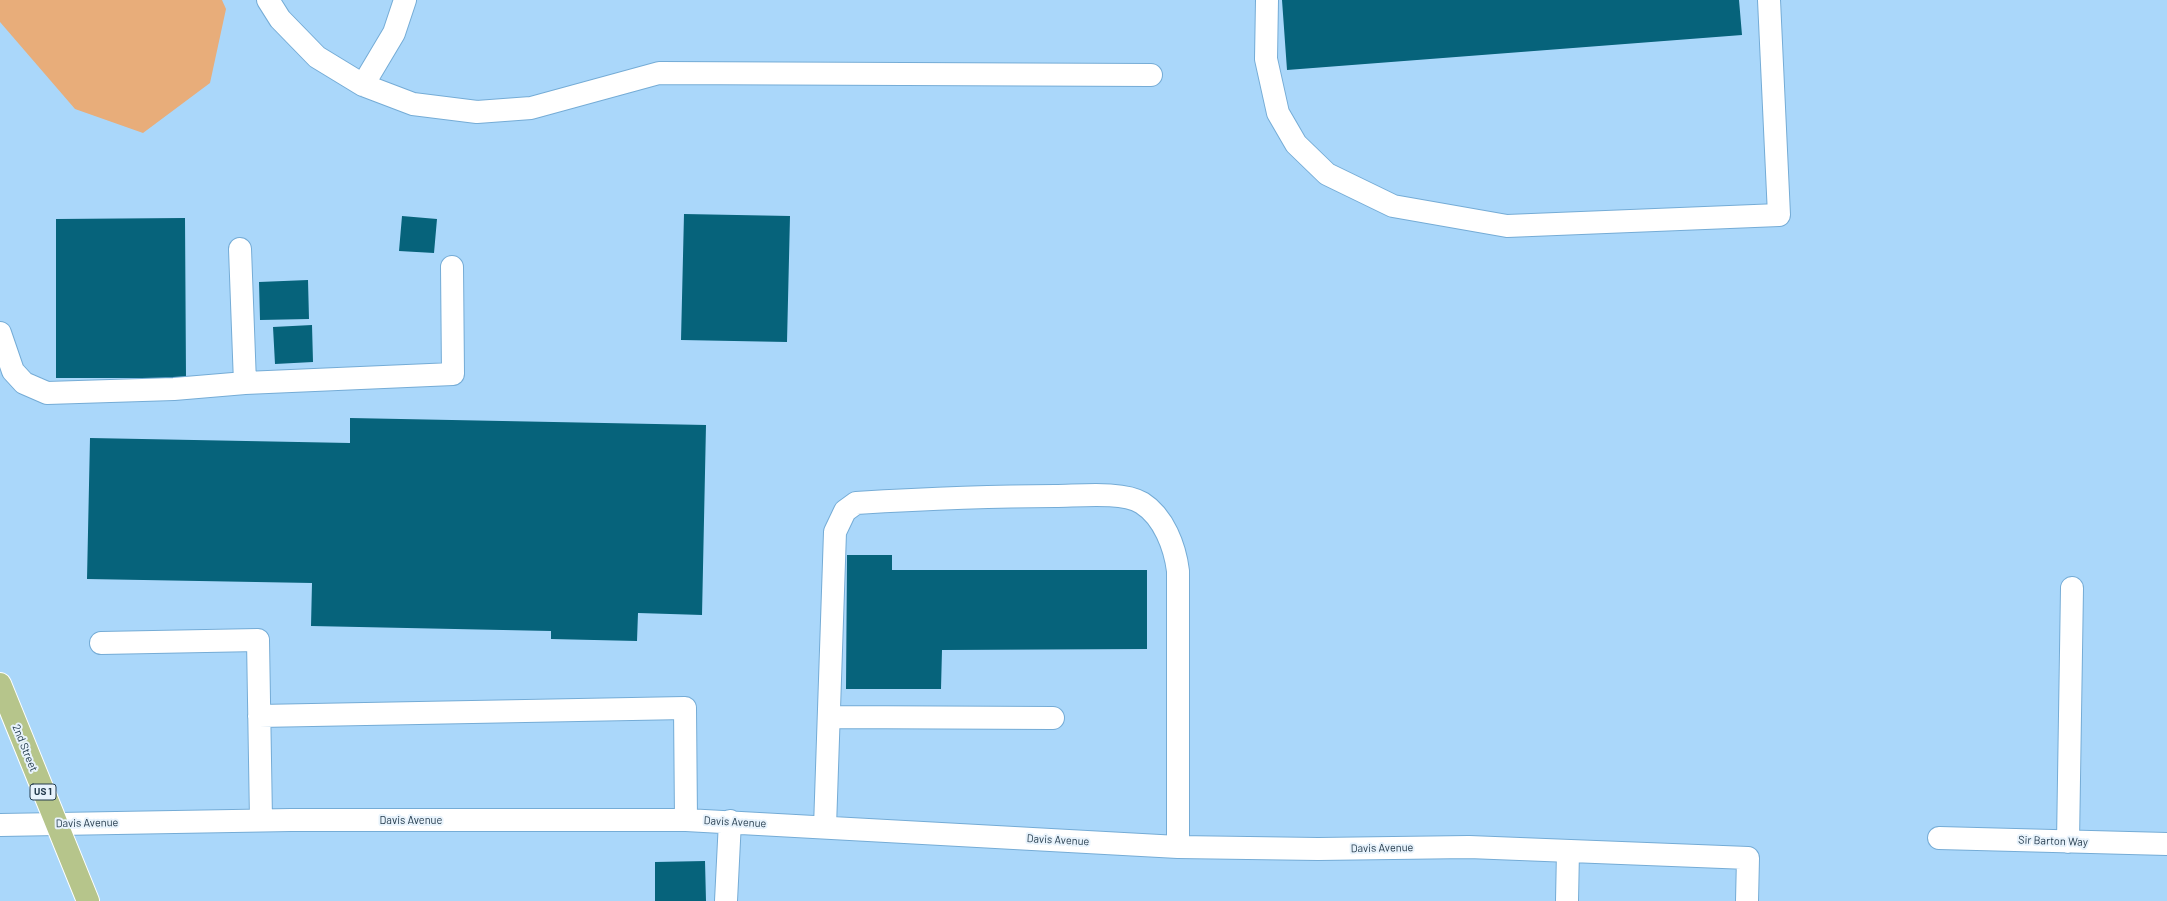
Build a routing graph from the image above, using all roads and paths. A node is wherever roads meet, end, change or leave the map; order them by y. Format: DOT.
graph roads {
  1 [pos="268,0"];
  2 [pos="405,0"];
  3 [pos="1267,0"];
  4 [pos="1769,0"];
  5 [pos="1151,75"];
  6 [pos="362,85"];
  7 [pos="240,249"];
  8 [pos="452,267"];
  9 [pos="0,333"];
  10 [pos="245,383"];
  11 [pos="2072,588"];
  12 [pos="101,643"];
  13 [pos="0,684"];
  14 [pos="259,716"];
  15 [pos="829,717"];
  16 [pos="1054,718"];
  17 [pos="261,820"];
  18 [pos="686,820"];
  19 [pos="730,822"];
  20 [pos="56,823"];
  21 [pos="0,825"];
  22 [pos="825,827"];
  23 [pos="1939,838"];
  24 [pos="2068,842"];
  25 [pos="2167,844"];
  26 [pos="1178,846"];
  27 [pos="1568,851"];
  28 [pos="88,901"];
  29 [pos="726,901"];
  30 [pos="1567,901"];
  31 [pos="1747,901"];
  1 -- 6 [label="street"];
  2 -- 6 [label="street"];
  3 -- 4 [label="street"];
  5 -- 6 [label="street"];
  7 -- 10 [label="street"];
  8 -- 10 [label="street"];
  9 -- 10 [label="street"];
  11 -- 24 [label="street"];
  12 -- 14 [label="street"];
  13 -- 20 [label="main road, 2nd Street / US 1"];
  14 -- 17 [label="street"];
  14 -- 18 [label="street"];
  15 -- 16 [label="street"];
  15 -- 22 [label="street"];
  15 -- 26 [label="street"];
  17 -- 18 [label="street, Davis Avenue"];
  17 -- 20 [label="street, Davis Avenue"];
  18 -- 19 [label="street, Davis Avenue"];
  19 -- 22 [label="street, Davis Avenue"];
  19 -- 29 [label="street"];
  20 -- 21 [label="street, Davis Avenue"];
  20 -- 28 [label="main road, 2nd Street / US 1"];
  22 -- 26 [label="street, Davis Avenue"];
  23 -- 24 [label="street, Sir Barton Way"];
  24 -- 25 [label="street, Sir Barton Way"];
  26 -- 27 [label="street, Davis Avenue"];
  27 -- 30 [label="street"];
  27 -- 31 [label="street, Davis Avenue"];
}
